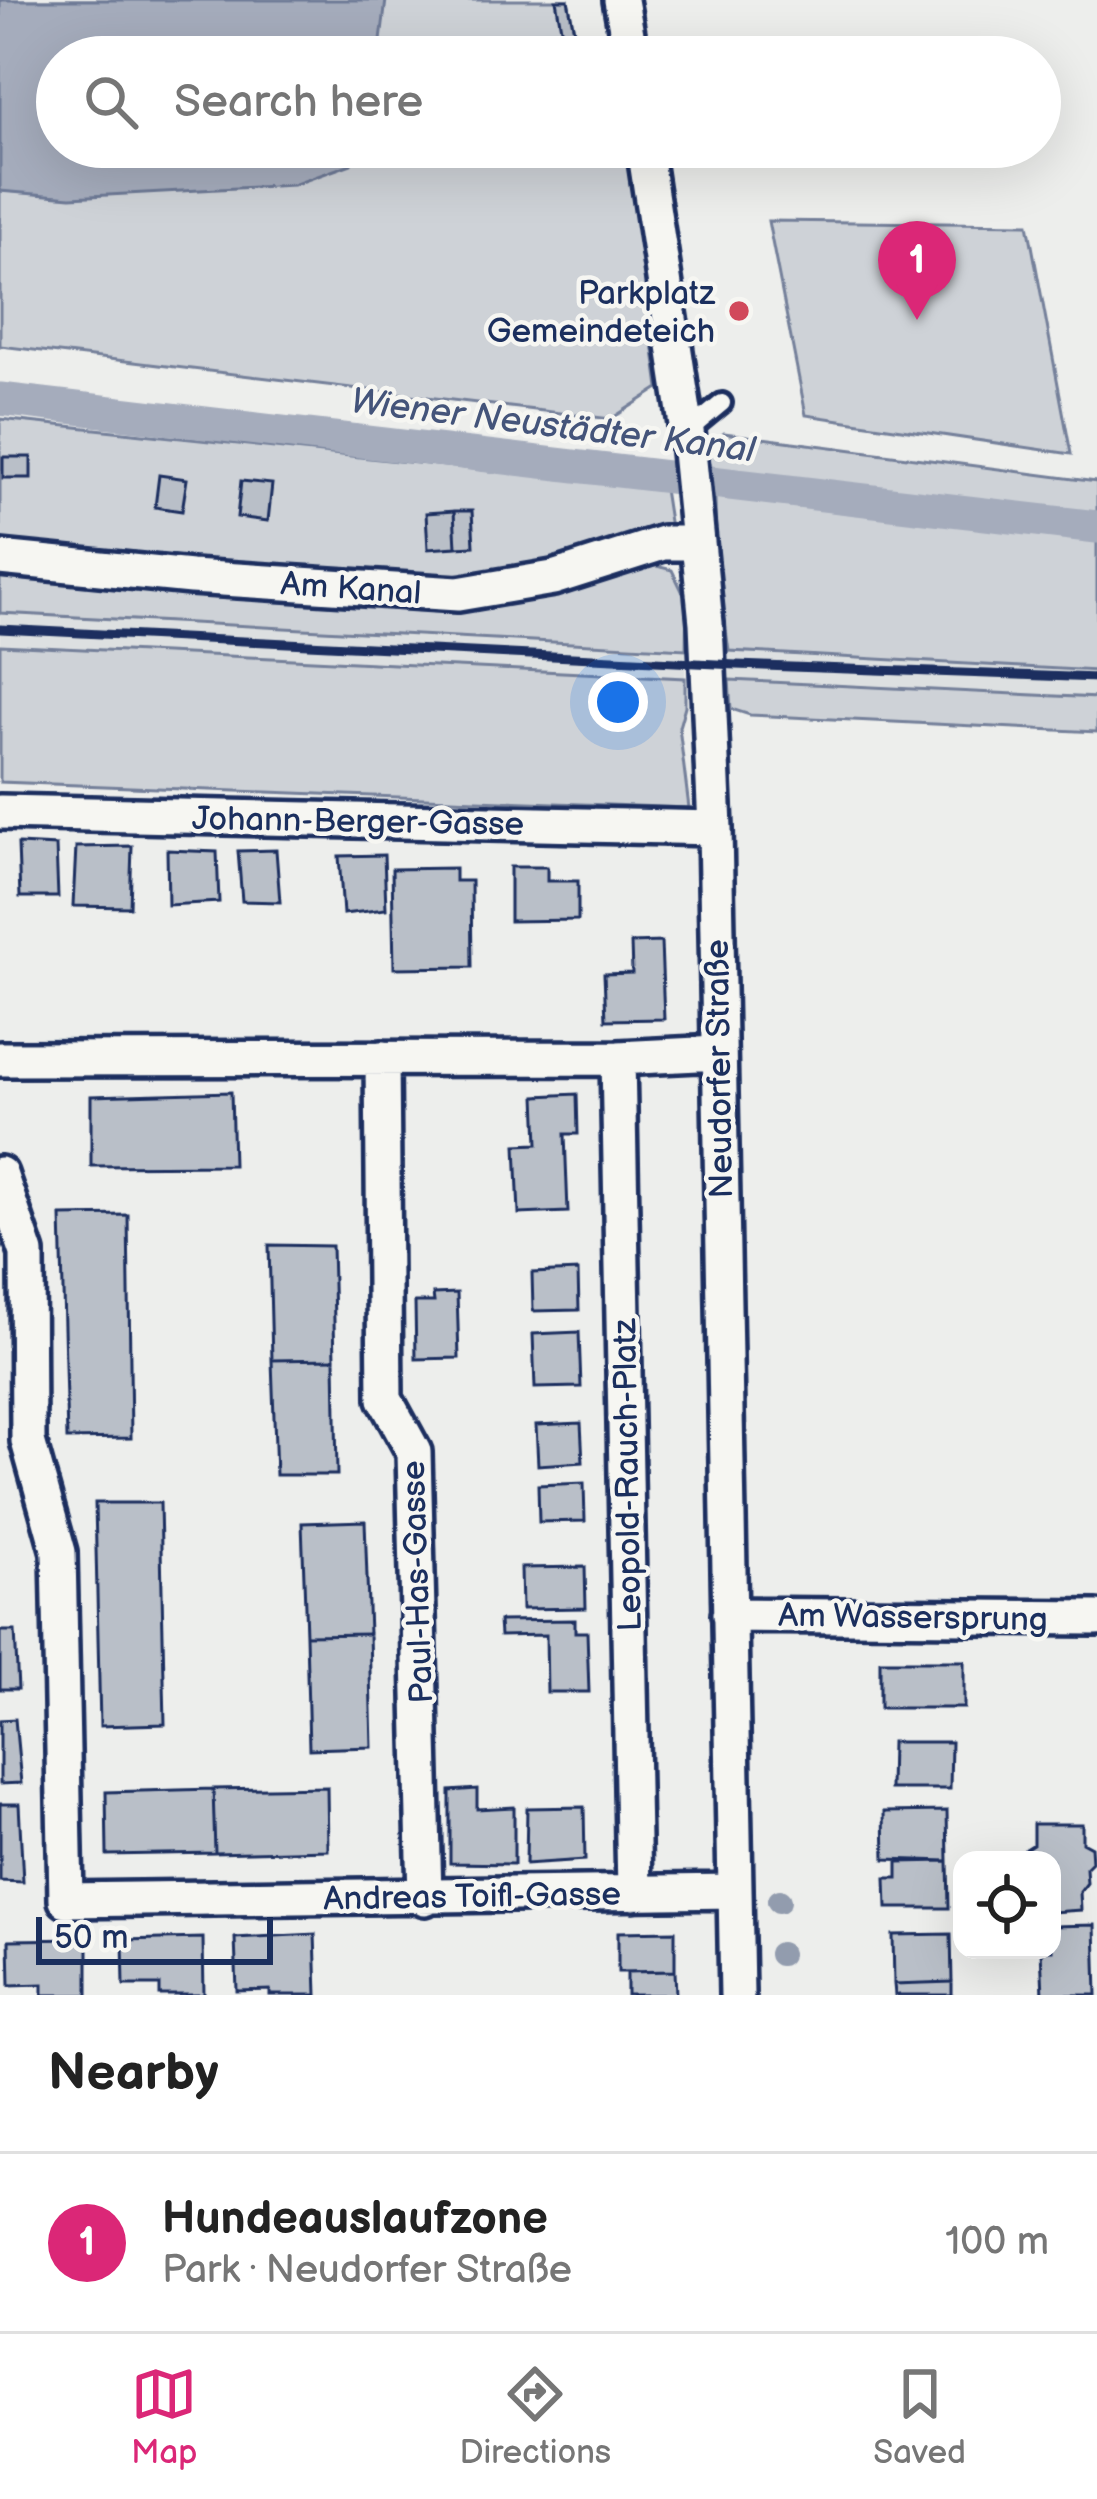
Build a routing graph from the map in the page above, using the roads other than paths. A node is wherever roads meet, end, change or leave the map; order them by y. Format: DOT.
graph roads {
  1 [pos="621,0"];
  2 [pos="627,36"];
  3 [pos="647,168"];
  4 [pos="722,403"];
  5 [pos="688,442"];
  6 [pos="695,543"];
  7 [pos="0,558"];
  8 [pos="0,812"];
  9 [pos="715,828"];
  10 [pos="718,1053"];
  11 [pos="382,1058"];
  12 [pos="618,1058"];
  13 [pos="0,1059"];
  14 [pos="0,1174"];
  15 [pos="729,1615"];
  16 [pos="1097,1618"];
  17 [pos="735,1891"];
  18 [pos="634,1893"];
  19 [pos="425,1898"];
  20 [pos="737,1995"];
  1 -- 2 [label="street"];
  3 -- 5 [label="street, Neudorfer Straße"];
  4 -- 5 [label="lane"];
  5 -- 6 [label="street, Neudorfer Straße"];
  6 -- 7 [label="street, Am Kanal"];
  6 -- 9 [label="street, Neudorfer Straße"];
  8 -- 9 [label="street, Johann-Berger-Gasse"];
  9 -- 10 [label="street, Neudorfer Straße"];
  10 -- 12 [label="street"];
  10 -- 15 [label="street, Neudorfer Straße"];
  11 -- 12 [label="street"];
  11 -- 13 [label="street"];
  11 -- 19 [label="street, Paul-Has-Gasse"];
  12 -- 18 [label="street, Leopold-Rauch-Platz"];
  14 -- 19 [label="street, Andreas Toifl-Gasse"];
  15 -- 16 [label="street, Am Wassersprung"];
  15 -- 17 [label="street, Neudorfer Straße"];
  17 -- 18 [label="street, Andreas Toifl-Gasse"];
  17 -- 20 [label="street, Neudorfer Straße"];
  18 -- 19 [label="street, Andreas Toifl-Gasse"];
}
